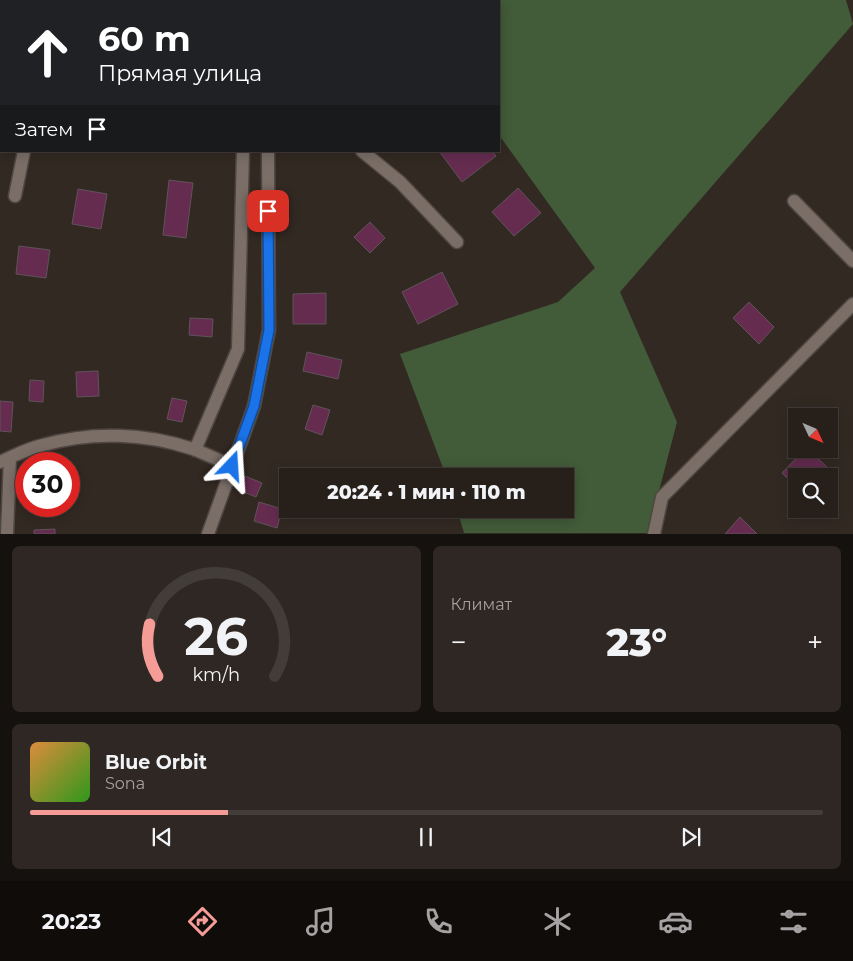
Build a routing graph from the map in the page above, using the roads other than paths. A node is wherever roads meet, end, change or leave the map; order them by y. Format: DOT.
graph roads {
  1 [pos="24,152"];
  2 [pos="243,152"];
  3 [pos="268,152"];
  4 [pos="363,152"];
  5 [pos="15,196"];
  6 [pos="794,201"];
  7 [pos="457,242"];
  8 [pos="853,261"];
  9 [pos="853,304"];
  10 [pos="195,450"];
  11 [pos="5,460"];
  12 [pos="232,466"];
  13 [pos="7,534"];
  14 [pos="208,534"];
  15 [pos="654,534"];
  1 -- 5 [label="street"];
  2 -- 10 [label="street"];
  3 -- 12 [label="street"];
  4 -- 7 [label="street"];
  6 -- 8 [label="street"];
  9 -- 15 [label="street"];
  10 -- 11 [label="street"];
  10 -- 12 [label="street"];
  11 -- 13 [label="street"];
  12 -- 14 [label="street"];
}
